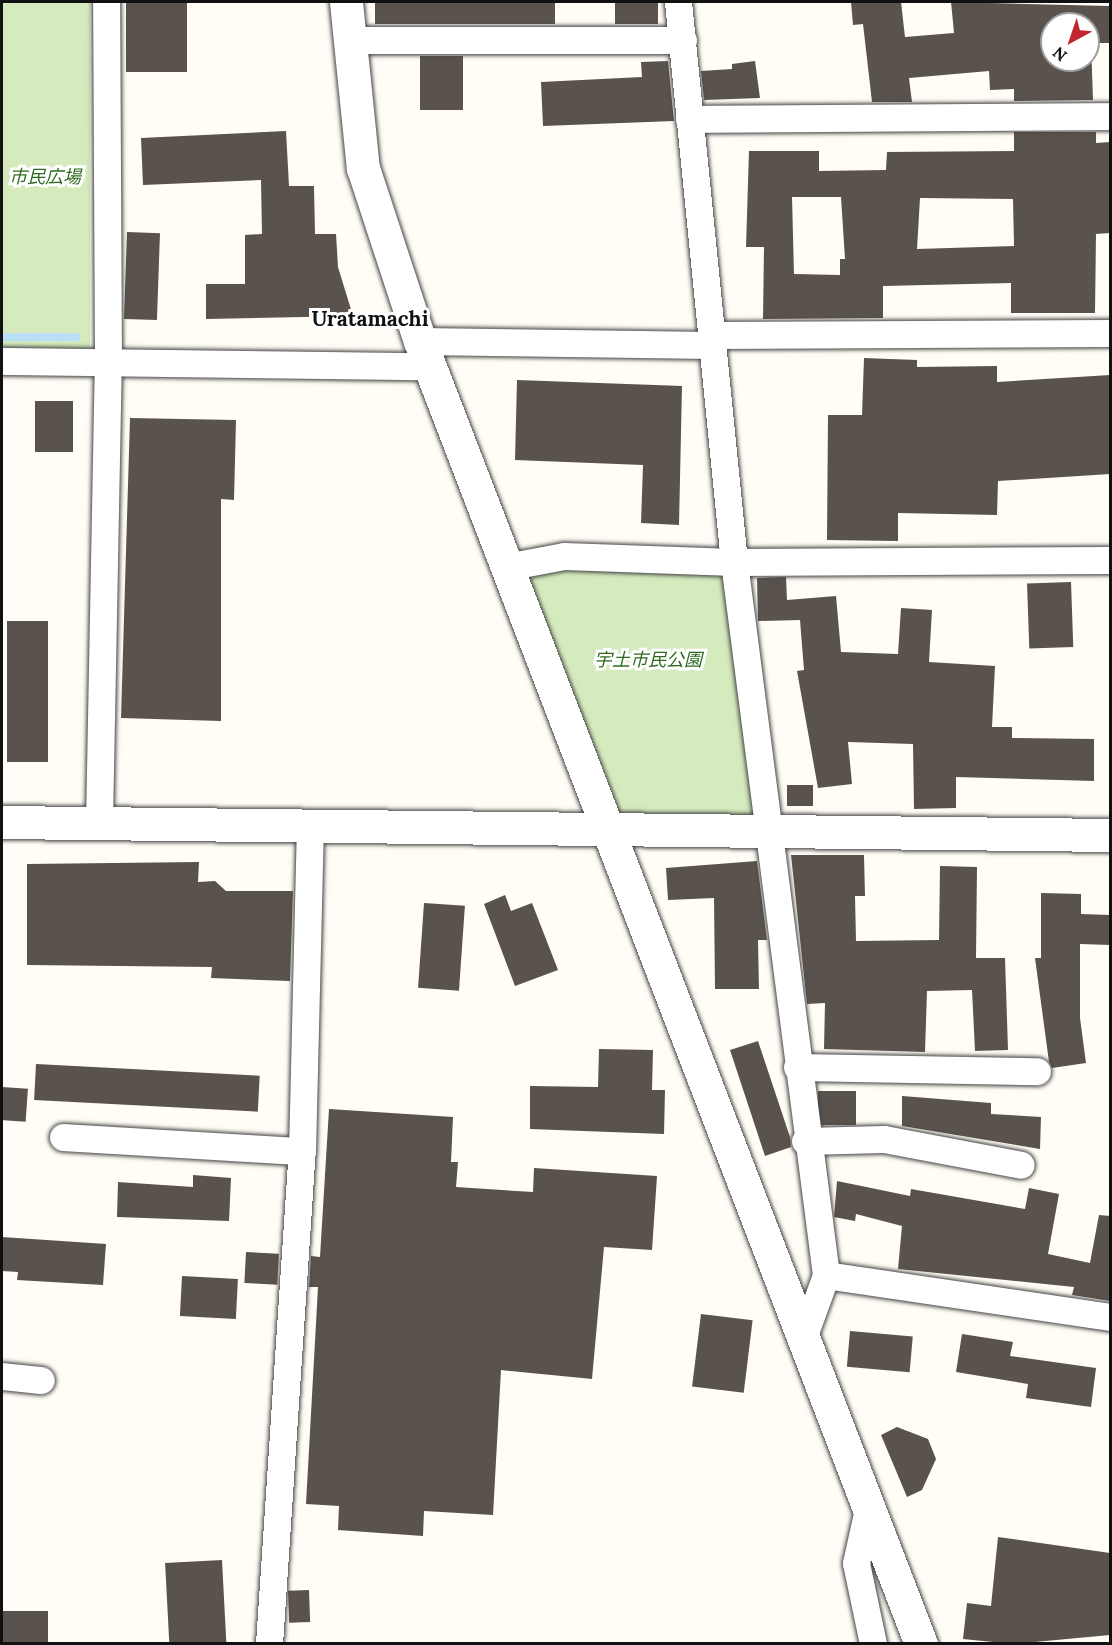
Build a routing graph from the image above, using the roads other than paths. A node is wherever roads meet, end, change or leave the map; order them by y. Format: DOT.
graph roads {
  1 [pos="106,2"];
  2 [pos="346,2"];
  3 [pos="678,2"];
  4 [pos="351,40"];
  5 [pos="683,40"];
  6 [pos="1110,116"];
  7 [pos="689,119"];
  8 [pos="1110,333"];
  9 [pos="712,340"];
  10 [pos="424,354"];
  11 [pos="2,361"];
  12 [pos="108,361"];
  13 [pos="1110,560"];
  14 [pos="734,562"];
  15 [pos="506,567"];
  16 [pos="2,822"];
  17 [pos="99,823"];
  18 [pos="310,823"];
  19 [pos="610,830"];
  20 [pos="771,830"];
  21 [pos="1110,835"];
  22 [pos="797,1067"];
  23 [pos="1037,1071"];
  24 [pos="63,1137"];
  25 [pos="805,1141"];
  26 [pos="302,1151"];
  27 [pos="1020,1165"];
  28 [pos="825,1275"];
  29 [pos="1110,1317"];
  30 [pos="802,1341"];
  31 [pos="2,1376"];
  32 [pos="41,1380"];
  33 [pos="868,1509"];
  34 [pos="269,1644"];
  35 [pos="873,1644"];
  36 [pos="921,1644"];
  1 -- 12 [label="street"];
  2 -- 4 [label="street"];
  3 -- 5 [label="street"];
  4 -- 5 [label="street"];
  4 -- 10 [label="street"];
  5 -- 7 [label="street"];
  6 -- 7 [label="street"];
  7 -- 9 [label="street"];
  8 -- 9 [label="street"];
  9 -- 10 [label="street"];
  9 -- 14 [label="street"];
  10 -- 12 [label="street"];
  10 -- 15 [label="street"];
  11 -- 12 [label="street"];
  12 -- 17 [label="street"];
  13 -- 14 [label="street"];
  14 -- 15 [label="street"];
  14 -- 20 [label="street"];
  15 -- 19 [label="street"];
  16 -- 17 [label="street"];
  17 -- 18 [label="street"];
  18 -- 19 [label="street"];
  18 -- 26 [label="street"];
  19 -- 20 [label="street"];
  19 -- 30 [label="street"];
  20 -- 21 [label="street"];
  20 -- 22 [label="street"];
  22 -- 23 [label="street"];
  22 -- 25 [label="street"];
  24 -- 26 [label="street"];
  25 -- 27 [label="street"];
  25 -- 28 [label="street"];
  26 -- 34 [label="street"];
  28 -- 29 [label="street"];
  28 -- 30 [label="street"];
  30 -- 33 [label="street"];
  31 -- 32 [label="street"];
  33 -- 35 [label="street"];
  33 -- 36 [label="street"];
}
